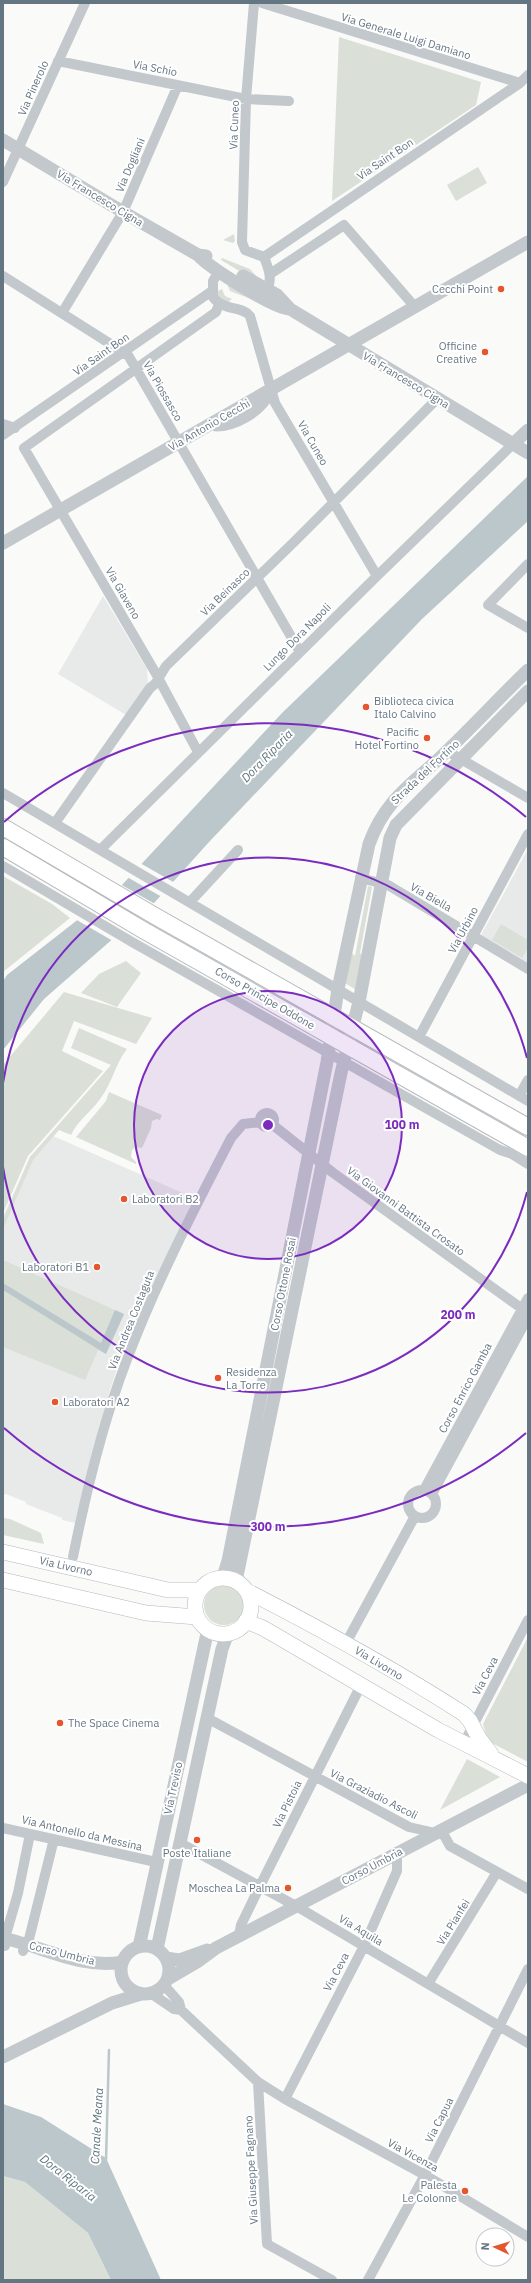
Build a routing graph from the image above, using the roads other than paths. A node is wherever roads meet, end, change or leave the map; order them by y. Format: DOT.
graph roads {
  1 [pos="85,3"];
  2 [pos="254,3"];
  3 [pos="262,3"];
  4 [pos="58,61"];
  5 [pos="528,74"];
  6 [pos="520,83"];
  7 [pos="178,85"];
  8 [pos="246,99"];
  9 [pos="289,101"];
  10 [pos="3,140"];
  11 [pos="18,149"];
  12 [pos="3,182"];
  13 [pos="123,212"];
  14 [pos="528,242"];
  15 [pos="198,254"];
  16 [pos="264,256"];
  17 [pos="219,271"];
  18 [pos="270,274"];
  19 [pos="3,276"];
  20 [pos="245,282"];
  21 [pos="267,289"];
  22 [pos="212,290"];
  23 [pos="219,304"];
  24 [pos="415,307"];
  25 [pos="290,309"];
  26 [pos="62,313"];
  27 [pos="349,345"];
  28 [pos="130,359"];
  29 [pos="270,389"];
  30 [pos="437,399"];
  31 [pos="3,424"];
  32 [pos="15,428"];
  33 [pos="528,430"];
  34 [pos="3,435"];
  35 [pos="181,438"];
  36 [pos="24,448"];
  37 [pos="521,449"];
  38 [pos="334,502"];
  39 [pos="61,509"];
  40 [pos="3,543"];
  41 [pos="528,564"];
  42 [pos="377,576"];
  43 [pos="256,577"];
  44 [pos="528,628"];
  45 [pos="300,652"];
  46 [pos="528,670"];
  47 [pos="159,680"];
  48 [pos="528,691"];
  49 [pos="447,751"];
  50 [pos="198,752"];
  51 [pos="460,760"];
  52 [pos="3,793"];
  53 [pos="528,798"];
  54 [pos="55,823"];
  55 [pos="3,827"];
  56 [pos="528,834"];
  57 [pos="3,847"];
  58 [pos="100,850"];
  59 [pos="238,850"];
  60 [pos="3,866"];
  61 [pos="360,878"];
  62 [pos="382,883"];
  63 [pos="190,902"];
  64 [pos="474,935"];
  65 [pos="528,969"];
  66 [pos="338,989"];
  67 [pos="359,1002"];
  68 [pos="334,1018"];
  69 [pos="352,1028"];
  70 [pos="331,1036"];
  71 [pos="419,1037"];
  72 [pos="348,1045"];
  73 [pos="329,1053"];
  74 [pos="344,1061"];
  75 [pos="528,1080"];
  76 [pos="524,1098"];
  77 [pos="273,1125"];
  78 [pos="528,1127"];
  79 [pos="528,1148"];
  80 [pos="309,1153"];
  81 [pos="322,1164"];
  82 [pos="528,1164"];
  83 [pos="528,1298"];
  84 [pos="526,1313"];
  85 [pos="428,1492"];
  86 [pos="415,1516"];
  87 [pos="3,1552"];
  88 [pos="73,1557"];
  89 [pos="229,1579"];
  90 [pos="3,1580"];
  91 [pos="200,1590"];
  92 [pos="247,1591"];
  93 [pos="197,1617"];
  94 [pos="246,1621"];
  95 [pos="528,1621"];
  96 [pos="208,1629"];
  97 [pos="228,1633"];
  98 [pos="346,1643"];
  99 [pos="361,1685"];
  100 [pos="207,1718"];
  101 [pos="473,1725"];
  102 [pos="464,1743"];
  103 [pos="493,1757"];
  104 [pos="314,1776"];
  105 [pos="528,1776"];
  106 [pos="528,1785"];
  107 [pos="3,1828"];
  108 [pos="435,1833"];
  109 [pos="30,1834"];
  110 [pos="54,1839"];
  111 [pos="180,1843"];
  112 [pos="397,1853"];
  113 [pos="156,1862"];
  114 [pos="497,1872"];
  115 [pos="260,1887"];
  116 [pos="528,1889"];
  117 [pos="296,1906"];
  118 [pos="239,1936"];
  119 [pos="4,1942"];
  120 [pos="364,1946"];
  121 [pos="139,1947"];
  122 [pos="25,1948"];
  123 [pos="216,1948"];
  124 [pos="157,1949"];
  125 [pos="166,1958"];
  126 [pos="122,1962"];
  127 [pos="528,1969"];
  128 [pos="122,1978"];
  129 [pos="166,1982"];
  130 [pos="428,1984"];
  131 [pos="147,1994"];
  132 [pos="112,2003"];
  133 [pos="181,2010"];
  134 [pos="500,2026"];
  135 [pos="528,2043"];
  136 [pos="3,2057"];
  137 [pos="258,2082"];
  138 [pos="284,2099"];
  139 [pos="424,2175"];
  140 [pos="528,2237"];
  141 [pos="332,2280"];
  142 [pos="368,2280"];
  1 -- 4 [label="street, Via Pinerolo"];
  2 -- 8 [label="street, Via Cuneo"];
  3 -- 6 [label="street, Via Generale Luigi Damiano"];
  4 -- 7 [label="street, Via Schio"];
  4 -- 11 [label="street, Via Pinerolo"];
  5 -- 6 [label="street, Via Saint Bon"];
  6 -- 16 [label="street, Via Saint Bon"];
  7 -- 8 [label="street, Via Schio"];
  7 -- 13 [label="street, Via Dogliani"];
  8 -- 9 [label="street, Via Schio"];
  8 -- 16 [label="street, Via Cuneo"];
  10 -- 11 [label="street, Via Francesco Cigna"];
  11 -- 12 [label="street, Via Pinerolo"];
  11 -- 13 [label="street, Via Francesco Cigna"];
  13 -- 15 [label="street, Via Francesco Cigna"];
  13 -- 26 [label="street, Via Dogliani"];
  14 -- 24 [label="street"];
  15 -- 17 [label="street, Via Francesco Cigna"];
  15 -- 20 [label="street, Via Francesco Cigna"];
  16 -- 18 [label="street"];
  17 -- 20 [label="street"];
  17 -- 22 [label="street"];
  18 -- 21 [label="street"];
  18 -- 24 [label="street"];
  19 -- 26 [label="street, Via Piossasco"];
  20 -- 21 [label="street, Via Francesco Cigna"];
  20 -- 25 [label="street, Via Francesco Cigna"];
  21 -- 25 [label="street, Via Francesco Cigna"];
  22 -- 23 [label="street"];
  22 -- 28 [label="street, Via Saint Bon"];
  23 -- 28 [label="street, Via Saint Bon"];
  23 -- 29 [label="street, Via Cuneo"];
  24 -- 27 [label="street"];
  25 -- 27 [label="street, Via Francesco Cigna"];
  26 -- 28 [label="street, Via Piossasco"];
  27 -- 29 [label="street"];
  27 -- 30 [label="street, Via Francesco Cigna"];
  28 -- 32 [label="street, Via Saint Bon"];
  28 -- 35 [label="street, Via Piossasco"];
  28 -- 36 [label="street, Via Saint Bon"];
  29 -- 35 [label="street, Via Antonio Cecchi"];
  29 -- 38 [label="street, Via Cuneo"];
  30 -- 37 [label="street, Via Francesco Cigna"];
  30 -- 38 [label="street, Via Beinasco"];
  31 -- 32 [label="street"];
  32 -- 34 [label="street, Via Saint Bon"];
  33 -- 37 [label="street"];
  35 -- 39 [label="street, Via Antonio Cecchi"];
  35 -- 43 [label="street, Via Piossasco"];
  36 -- 39 [label="street, Via Giaveno"];
  37 -- 42 [label="street, Lungo Dora Napoli"];
  38 -- 42 [label="street, Via Cuneo"];
  38 -- 43 [label="street, Via Beinasco"];
  39 -- 40 [label="street"];
  39 -- 47 [label="street, Via Giaveno"];
  41 -- 44 [label="street"];
  42 -- 45 [label="street, Lungo Dora Napoli"];
  43 -- 45 [label="street, Via Piossasco"];
  43 -- 47 [label="street, Via Beinasco"];
  45 -- 50 [label="street, Lungo Dora Napoli"];
  46 -- 49 [label="street, Strada del Fortino"];
  47 -- 50 [label="street, Via Giaveno"];
  47 -- 54 [label="street, Via Beinasco"];
  48 -- 51 [label="street, Strada del Fortino"];
  49 -- 51 [label="street"];
  49 -- 61 [label="street, Strada del Fortino"];
  50 -- 58 [label="street, Lungo Dora Napoli"];
  51 -- 53 [label="street"];
  51 -- 62 [label="street, Strada del Fortino"];
  52 -- 54 [label="street"];
  54 -- 58 [label="street"];
  55 -- 68 [label="main road, Corso Principe Oddone"];
  56 -- 64 [label="street, Via Urbino"];
  57 -- 70 [label="main road, Corso Principe Oddone"];
  58 -- 63 [label="street"];
  59 -- 63 [label="street"];
  60 -- 73 [label="street, Corso Principe Oddone"];
  61 -- 62 [label="street, Via Biella"];
  61 -- 66 [label="street, Strada del Fortino"];
  62 -- 64 [label="street, Via Biella"];
  62 -- 67 [label="street, Strada del Fortino"];
  63 -- 66 [label="street"];
  64 -- 65 [label="street, Via Biella"];
  64 -- 71 [label="street, Via Urbino"];
  66 -- 67 [label="street"];
  66 -- 68 [label="street, Corso Ottone Rosai"];
  67 -- 69 [label="street, Corso Ottone Rosai"];
  67 -- 71 [label="street"];
  68 -- 69 [label="main road, Corso Principe Oddone"];
  68 -- 70 [label="street, Corso Ottone Rosai"];
  69 -- 72 [label="street, Corso Ottone Rosai"];
  69 -- 78 [label="main road, Corso Principe Oddone"];
  70 -- 72 [label="main road, Corso Principe Oddone"];
  70 -- 73 [label="street, Corso Ottone Rosai"];
  71 -- 76 [label="street"];
  72 -- 74 [label="street, Corso Ottone Rosai"];
  72 -- 79 [label="main road, Corso Principe Oddone"];
  73 -- 74 [label="street, Corso Principe Oddone"];
  73 -- 80 [label="street, Corso Ottone Rosai"];
  74 -- 81 [label="street, Corso Ottone Rosai"];
  74 -- 82 [label="street, Corso Principe Oddone"];
  75 -- 76 [label="street"];
  77 -- 80 [label="street, Via Giovanni Battista Crosato"];
  77 -- 88 [label="street, Via Andrea Costaguta"];
  80 -- 81 [label="street, Via Giovanni Battista Crosato"];
  80 -- 89 [label="street, Corso Ottone Rosai"];
  81 -- 84 [label="street, Via Giovanni Battista Crosato"];
  81 -- 89 [label="street, Corso Ottone Rosai"];
  83 -- 84 [label="street, Corso Enrico Gamba"];
  84 -- 85 [label="street, Corso Enrico Gamba"];
  85 -- 86 [label="street"];
  85 -- 86 [label="street"];
  86 -- 98 [label="street"];
  87 -- 91 [label="main road, Via Livorno"];
  89 -- 91 [label="main road"];
  89 -- 92 [label="main road"];
  90 -- 93 [label="main road"];
  91 -- 93 [label="main road"];
  92 -- 94 [label="main road"];
  92 -- 98 [label="main road, Via Livorno"];
  93 -- 96 [label="main road"];
  94 -- 97 [label="main road"];
  94 -- 99 [label="main road, Via Livorno"];
  95 -- 101 [label="street, Via Ceva"];
  96 -- 97 [label="main road"];
  96 -- 113 [label="street, Via Treviso"];
  97 -- 100 [label="street, Via Treviso"];
  98 -- 101 [label="main road, Via Livorno"];
  99 -- 102 [label="main road, Via Livorno"];
  99 -- 104 [label="street, Via Pistoia"];
  100 -- 104 [label="street, Via Graziadio Ascoli"];
  100 -- 111 [label="street, Via Treviso"];
  101 -- 102 [label="street, Via Ceva"];
  101 -- 103 [label="main road, Via Livorno"];
  102 -- 103 [label="main road, Via Livorno"];
  103 -- 105 [label="main road, Via Livorno"];
  104 -- 108 [label="street, Via Graziadio Ascoli"];
  104 -- 115 [label="street, Via Pistoia"];
  106 -- 108 [label="street, Corso Umbria"];
  107 -- 109 [label="street, Via Antonello da Messina"];
  108 -- 112 [label="street, Corso Umbria"];
  108 -- 114 [label="street, Via Graziadio Ascoli"];
  109 -- 110 [label="street, Via Antonello da Messina"];
  109 -- 119 [label="street"];
  110 -- 113 [label="street, Via Antonello da Messina"];
  110 -- 122 [label="street"];
  111 -- 115 [label="street, Via Aquila"];
  111 -- 124 [label="street, Via Treviso"];
  112 -- 117 [label="street, Corso Umbria"];
  112 -- 120 [label="street, Via Ceva"];
  113 -- 121 [label="street, Via Treviso"];
  114 -- 116 [label="street, Via Graziadio Ascoli"];
  114 -- 130 [label="street, Via Pianfei"];
  115 -- 117 [label="street, Via Aquila"];
  115 -- 118 [label="street, Via Pistoia"];
  117 -- 118 [label="street, Corso Umbria"];
  117 -- 120 [label="street, Via Aquila"];
  118 -- 123 [label="street, Corso Umbria"];
  119 -- 122 [label="street, Corso Umbria"];
  120 -- 130 [label="street, Via Aquila"];
  120 -- 138 [label="street, Via Ceva"];
  121 -- 124 [label="street"];
  121 -- 126 [label="street"];
  122 -- 126 [label="street, Corso Umbria"];
  122 -- 128 [label="street, Corso Umbria"];
  123 -- 125 [label="street, Corso Umbria"];
  123 -- 129 [label="street, Corso Umbria"];
  124 -- 125 [label="street"];
  125 -- 129 [label="street"];
  126 -- 128 [label="street"];
  127 -- 134 [label="street, Via Capua"];
  128 -- 131 [label="street, Corso Umbria"];
  128 -- 132 [label="street"];
  129 -- 131 [label="street, Corso Umbria"];
  129 -- 133 [label="street"];
  130 -- 134 [label="street, Via Aquila"];
  131 -- 132 [label="street, Corso Umbria"];
  131 -- 133 [label="street"];
  132 -- 136 [label="street, Corso Umbria"];
  133 -- 137 [label="street"];
  134 -- 135 [label="street, Via Aquila"];
  134 -- 139 [label="street, Via Capua"];
  137 -- 138 [label="street"];
  137 -- 141 [label="street, Via Giuseppe Fagnano"];
  138 -- 139 [label="street, Via Vicenza"];
  139 -- 140 [label="street, Via Vicenza"];
  139 -- 142 [label="street, Via Capua"];
}
